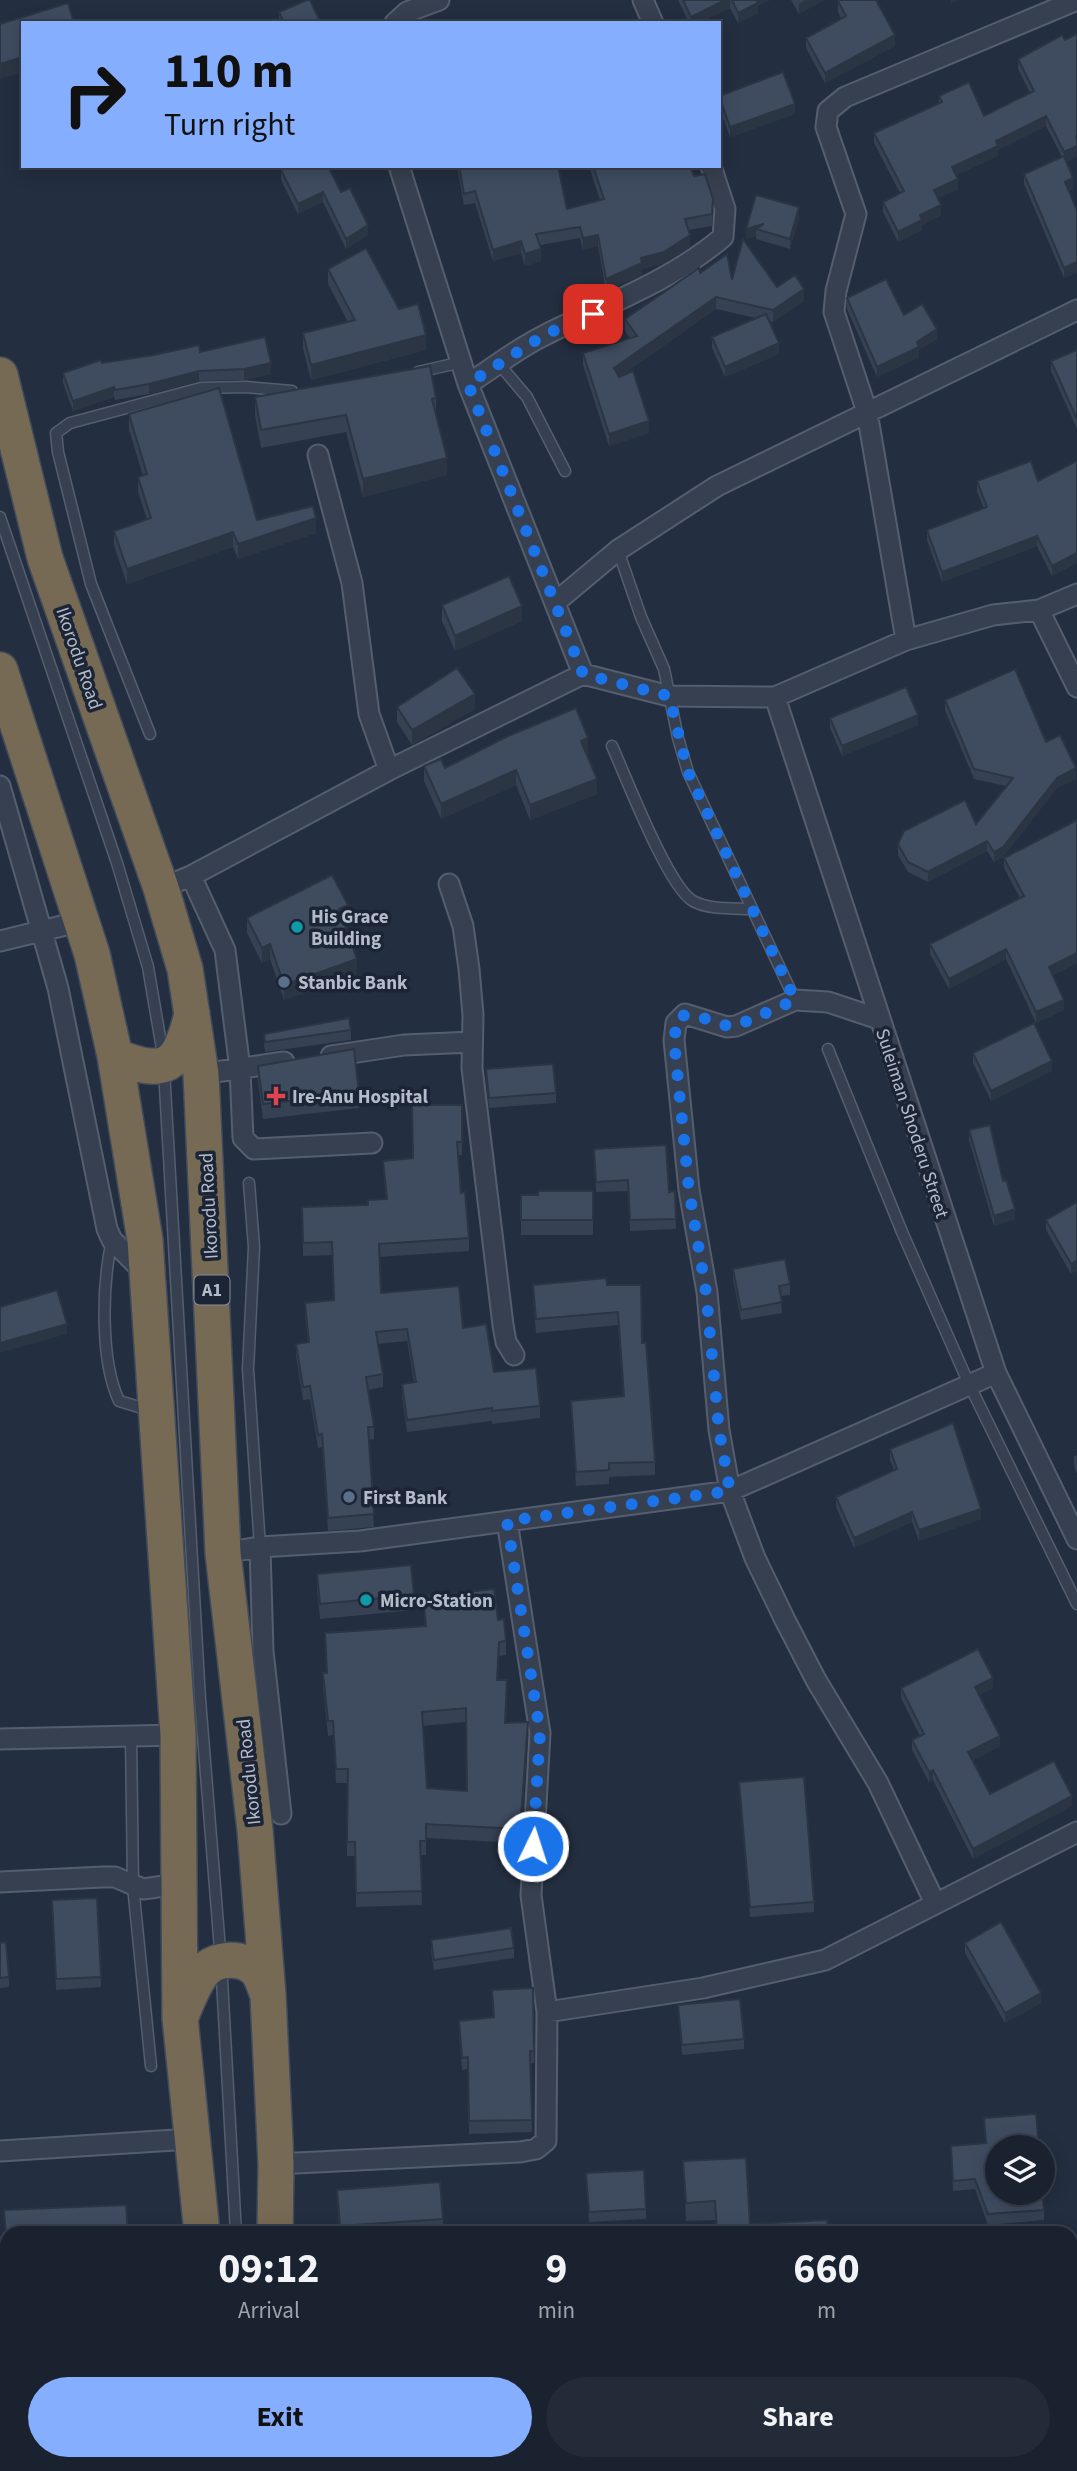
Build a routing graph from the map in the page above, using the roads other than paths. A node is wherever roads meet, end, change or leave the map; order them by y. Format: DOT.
graph roads {
  1 [pos="439,0"];
  2 [pos="643,0"];
  3 [pos="1077,0"];
  4 [pos="397,21"];
  5 [pos="652,21"];
  6 [pos="401,168"];
  7 [pos="712,168"];
  8 [pos="1077,310"];
  9 [pos="462,362"];
  10 [pos="499,364"];
  11 [pos="409,374"];
  12 [pos="0,375"];
  13 [pos="468,384"];
  14 [pos="307,390"];
  15 [pos="867,412"];
  16 [pos="318,455"];
  17 [pos="565,471"];
  18 [pos="0,517"];
  19 [pos="618,550"];
  20 [pos="1077,594"];
  21 [pos="557,601"];
  22 [pos="1039,610"];
  23 [pos="906,640"];
  24 [pos="0,670"];
  25 [pos="583,674"];
  26 [pos="1077,687"];
  27 [pos="669,696"];
  28 [pos="775,697"];
  29 [pos="150,734"];
  30 [pos="612,746"];
  31 [pos="389,770"];
  32 [pos="0,786"];
  33 [pos="176,882"];
  34 [pos="449,884"];
  35 [pos="752,909"];
  36 [pos="82,921"];
  37 [pos="43,930"];
  38 [pos="0,941"];
  39 [pos="795,1000"];
  40 [pos="192,1014"];
  41 [pos="879,1019"];
  42 [pos="472,1042"];
  43 [pos="828,1049"];
  44 [pos="115,1056"];
  45 [pos="164,1065"];
  46 [pos="240,1069"];
  47 [pos="201,1074"];
  48 [pos="372,1143"];
  49 [pos="249,1183"];
  50 [pos="112,1240"];
  51 [pos="148,1276"];
  52 [pos="514,1355"];
  53 [pos="996,1373"];
  54 [pos="969,1384"];
  55 [pos="157,1412"];
  56 [pos="730,1491"];
  57 [pos="507,1521"];
  58 [pos="1077,1539"];
  59 [pos="260,1547"];
  60 [pos="223,1553"];
  61 [pos="1077,1604"];
  62 [pos="178,1735"];
  63 [pos="131,1736"];
  64 [pos="0,1739"];
  65 [pos="281,1814"];
  66 [pos="1077,1832"];
  67 [pos="0,1882"];
  68 [pos="178,1884"];
  69 [pos="133,1886"];
  70 [pos="935,1903"];
  71 [pos="221,1962"];
  72 [pos="268,1995"];
  73 [pos="547,2012"];
  74 [pos="180,2018"];
  75 [pos="151,2066"];
  76 [pos="191,2139"];
  77 [pos="0,2151"];
  78 [pos="276,2164"];
  79 [pos="201,2226"];
  80 [pos="236,2226"];
  81 [pos="275,2226"];
  1 -- 4 [label="street"];
  2 -- 5 [label="street"];
  3 -- 15 [label="street"];
  6 -- 9 [label="street"];
  7 -- 10 [label="street"];
  8 -- 15 [label="street"];
  9 -- 11 [label="lane"];
  9 -- 13 [label="street"];
  10 -- 13 [label="street"];
  10 -- 17 [label="lane"];
  12 -- 33 [label="highway, Ikorodu Road / A1"];
  13 -- 21 [label="street"];
  14 -- 29 [label="lane"];
  15 -- 19 [label="street"];
  15 -- 23 [label="street"];
  16 -- 31 [label="street"];
  18 -- 45 [label="lane"];
  19 -- 21 [label="street"];
  19 -- 27 [label="lane"];
  20 -- 22 [label="street"];
  21 -- 25 [label="street"];
  22 -- 23 [label="street"];
  22 -- 26 [label="street"];
  23 -- 28 [label="street"];
  24 -- 36 [label="highway"];
  25 -- 27 [label="street"];
  25 -- 31 [label="street"];
  27 -- 28 [label="street"];
  27 -- 35 [label="lane"];
  28 -- 41 [label="street, Suleiman Shoderu Street"];
  30 -- 35 [label="lane"];
  31 -- 33 [label="street"];
  32 -- 37 [label="street"];
  33 -- 40 [label="highway, Ikorodu Road / A1"];
  33 -- 46 [label="street"];
  34 -- 42 [label="street"];
  35 -- 39 [label="lane"];
  36 -- 37 [label="street"];
  36 -- 44 [label="highway"];
  37 -- 38 [label="street"];
  37 -- 50 [label="street"];
  39 -- 41 [label="street"];
  39 -- 56 [label="street"];
  40 -- 45 [label="highway"];
  40 -- 47 [label="highway, Ikorodu Road / A1"];
  41 -- 53 [label="street, Suleiman Shoderu Street"];
  42 -- 46 [label="street"];
  42 -- 52 [label="street"];
  43 -- 54 [label="lane"];
  44 -- 45 [label="highway"];
  44 -- 51 [label="highway"];
  45 -- 71 [label="lane"];
  46 -- 47 [label="street"];
  46 -- 48 [label="street"];
  47 -- 60 [label="highway, Ikorodu Road / A1"];
  49 -- 59 [label="lane"];
  50 -- 51 [label="street"];
  50 -- 55 [label="lane"];
  51 -- 55 [label="highway"];
  53 -- 54 [label="street"];
  53 -- 58 [label="street, Suleiman Shoderu Street"];
  54 -- 56 [label="street"];
  54 -- 61 [label="lane"];
  55 -- 62 [label="highway"];
  56 -- 57 [label="street"];
  56 -- 70 [label="street"];
  57 -- 59 [label="street"];
  57 -- 73 [label="street"];
  59 -- 60 [label="street"];
  59 -- 65 [label="street"];
  60 -- 72 [label="highway, Ikorodu Road / A1"];
  62 -- 63 [label="street"];
  62 -- 68 [label="highway"];
  63 -- 64 [label="street"];
  63 -- 69 [label="lane"];
  66 -- 70 [label="street"];
  67 -- 69 [label="street"];
  68 -- 69 [label="street"];
  68 -- 74 [label="highway"];
  69 -- 75 [label="lane"];
  70 -- 73 [label="street"];
  71 -- 72 [label="highway"];
  71 -- 74 [label="highway"];
  71 -- 80 [label="lane"];
  72 -- 78 [label="highway, Ikorodu Road / A1"];
  73 -- 78 [label="street"];
  74 -- 76 [label="highway"];
  76 -- 77 [label="street"];
  76 -- 79 [label="highway"];
  78 -- 81 [label="highway, Ikorodu Road / A1"];
}
